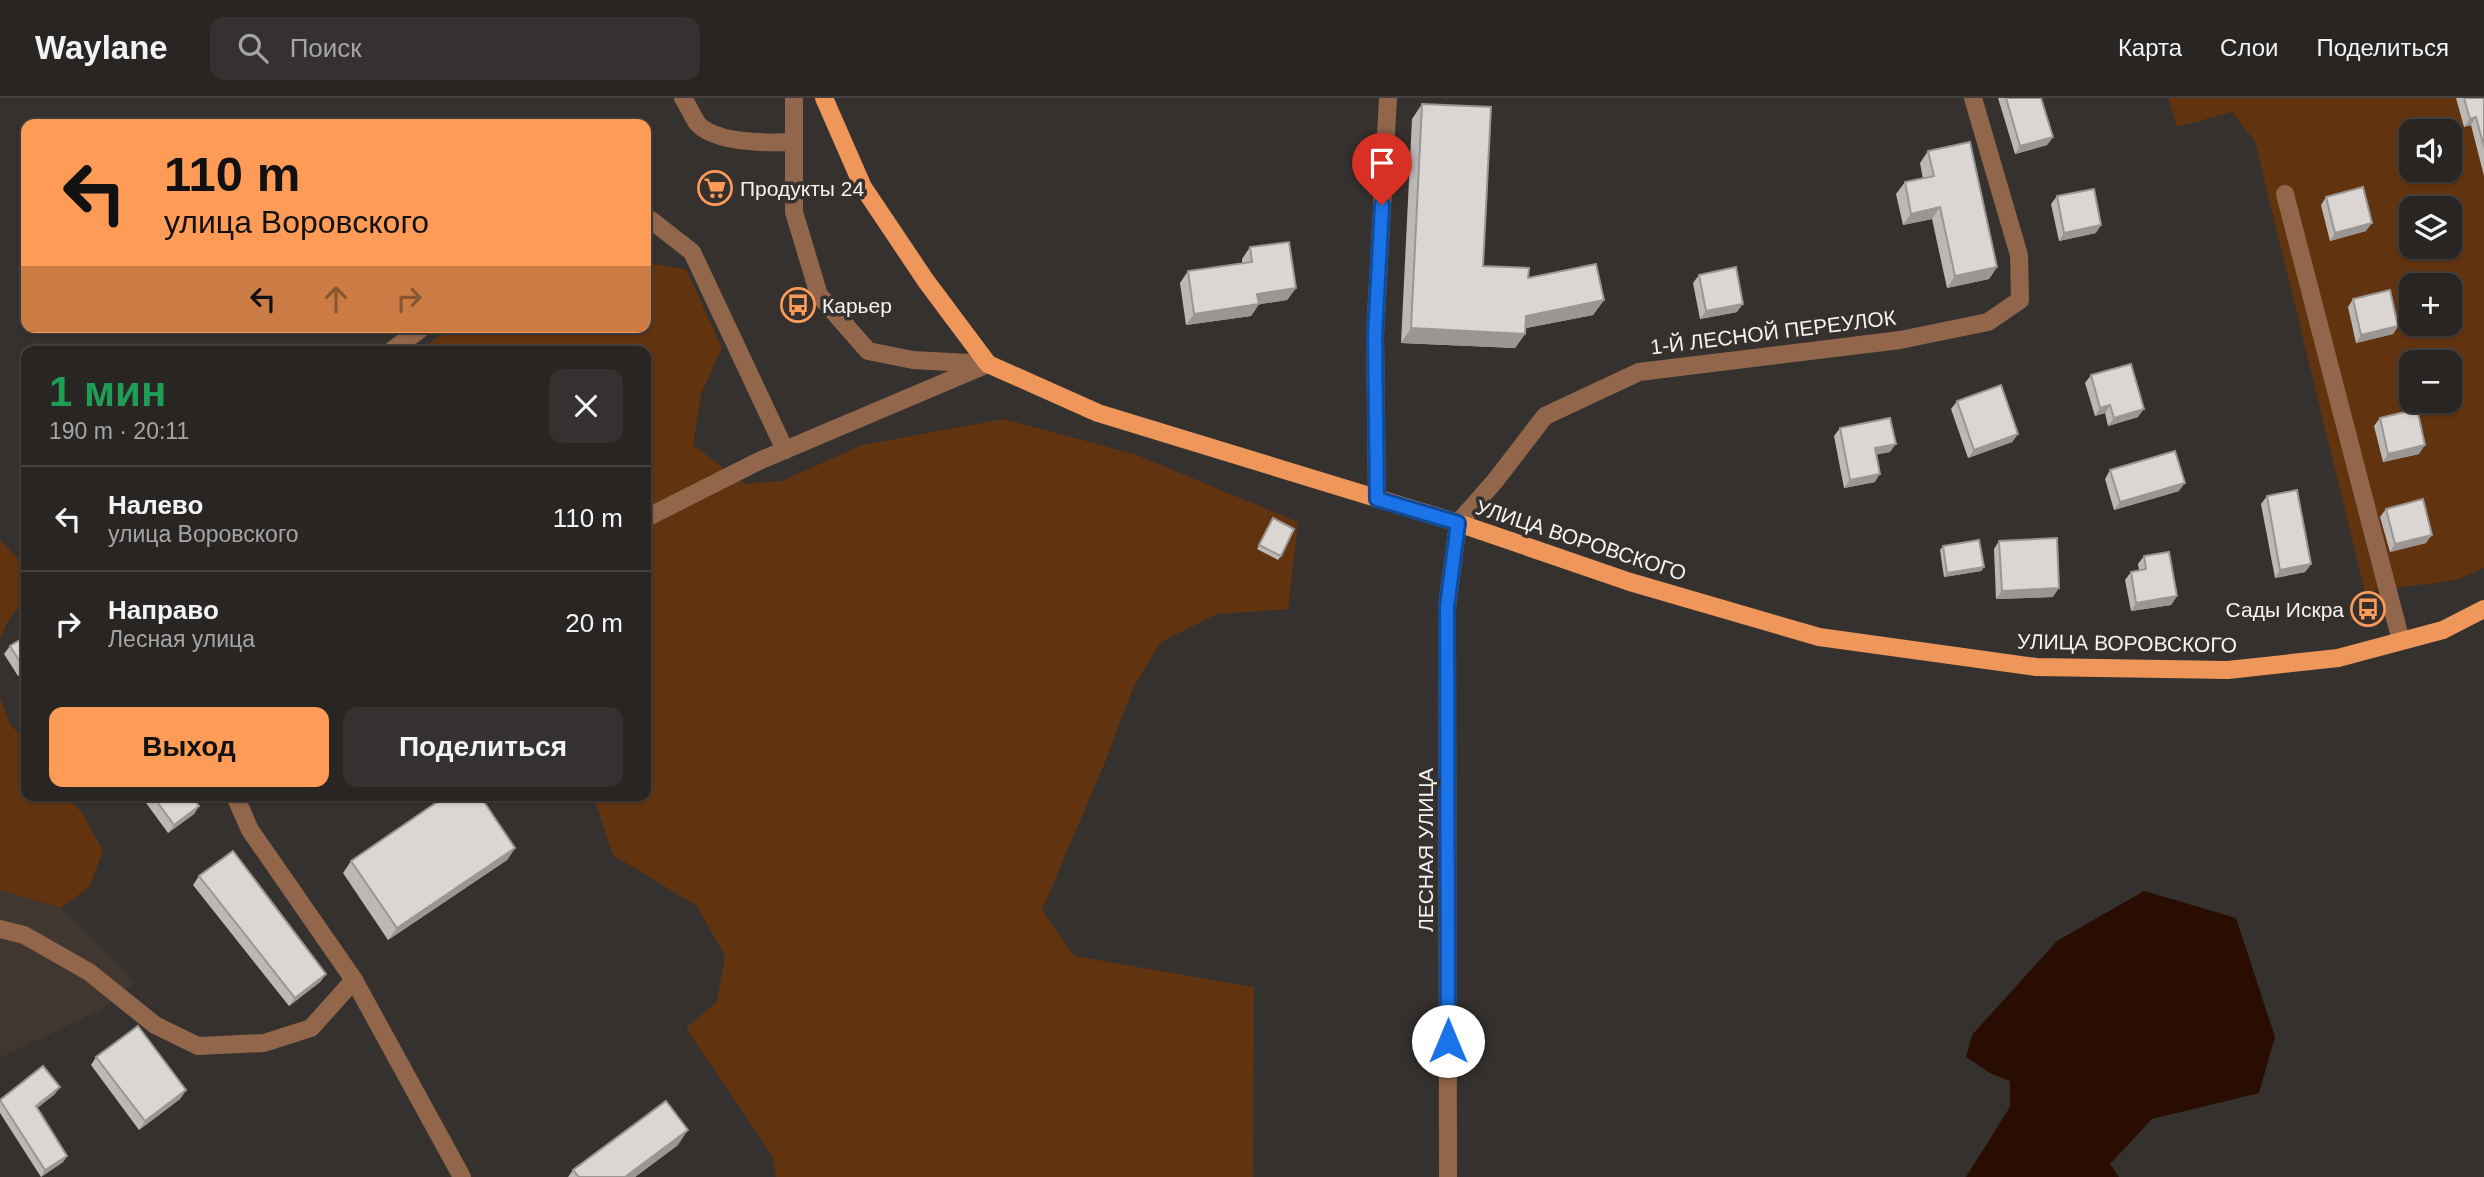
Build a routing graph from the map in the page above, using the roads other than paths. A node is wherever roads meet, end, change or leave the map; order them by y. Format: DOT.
graph roads {
  1 [pos="683,98"];
  2 [pos="794,98"];
  3 [pos="824,98"];
  4 [pos="1388,98"];
  5 [pos="1973,98"];
  6 [pos="794,142"];
  7 [pos="2285,194"];
  8 [pos="651,220"];
  9 [pos="415,333"];
  10 [pos="398,346"];
  11 [pos="988,364"];
  12 [pos="785,450"];
  13 [pos="1377,499"];
  14 [pos="651,516"];
  15 [pos="1458,523"];
  16 [pos="2484,610"];
  17 [pos="2401,641"];
  18 [pos="238,801"];
  19 [pos="0,929"];
  20 [pos="354,980"];
  21 [pos="462,1177"];
  22 [pos="1448,1177"];
  1 -- 6 [label="street"];
  2 -- 6 [label="street"];
  3 -- 11 [label="main road, УЛИЦА ВОРОВСКОГО"];
  4 -- 13 [label="street"];
  5 -- 15 [label="street, 1-Й ЛЕСНОЙ ПЕРЕУЛОК"];
  6 -- 11 [label="street"];
  7 -- 17 [label="street"];
  8 -- 12 [label="street"];
  9 -- 10 [label="street"];
  11 -- 12 [label="street"];
  11 -- 13 [label="main road, УЛИЦА ВОРОВСКОГО"];
  12 -- 14 [label="street"];
  13 -- 15 [label="main road, УЛИЦА ВОРОВСКОГО"];
  15 -- 17 [label="main road, УЛИЦА ВОРОВСКОГО"];
  15 -- 22 [label="street, ЛЕСНАЯ УЛИЦА"];
  16 -- 17 [label="main road, УЛИЦА ВОРОВСКОГО"];
  18 -- 20 [label="street"];
  19 -- 20 [label="street"];
  20 -- 21 [label="street"];
}
